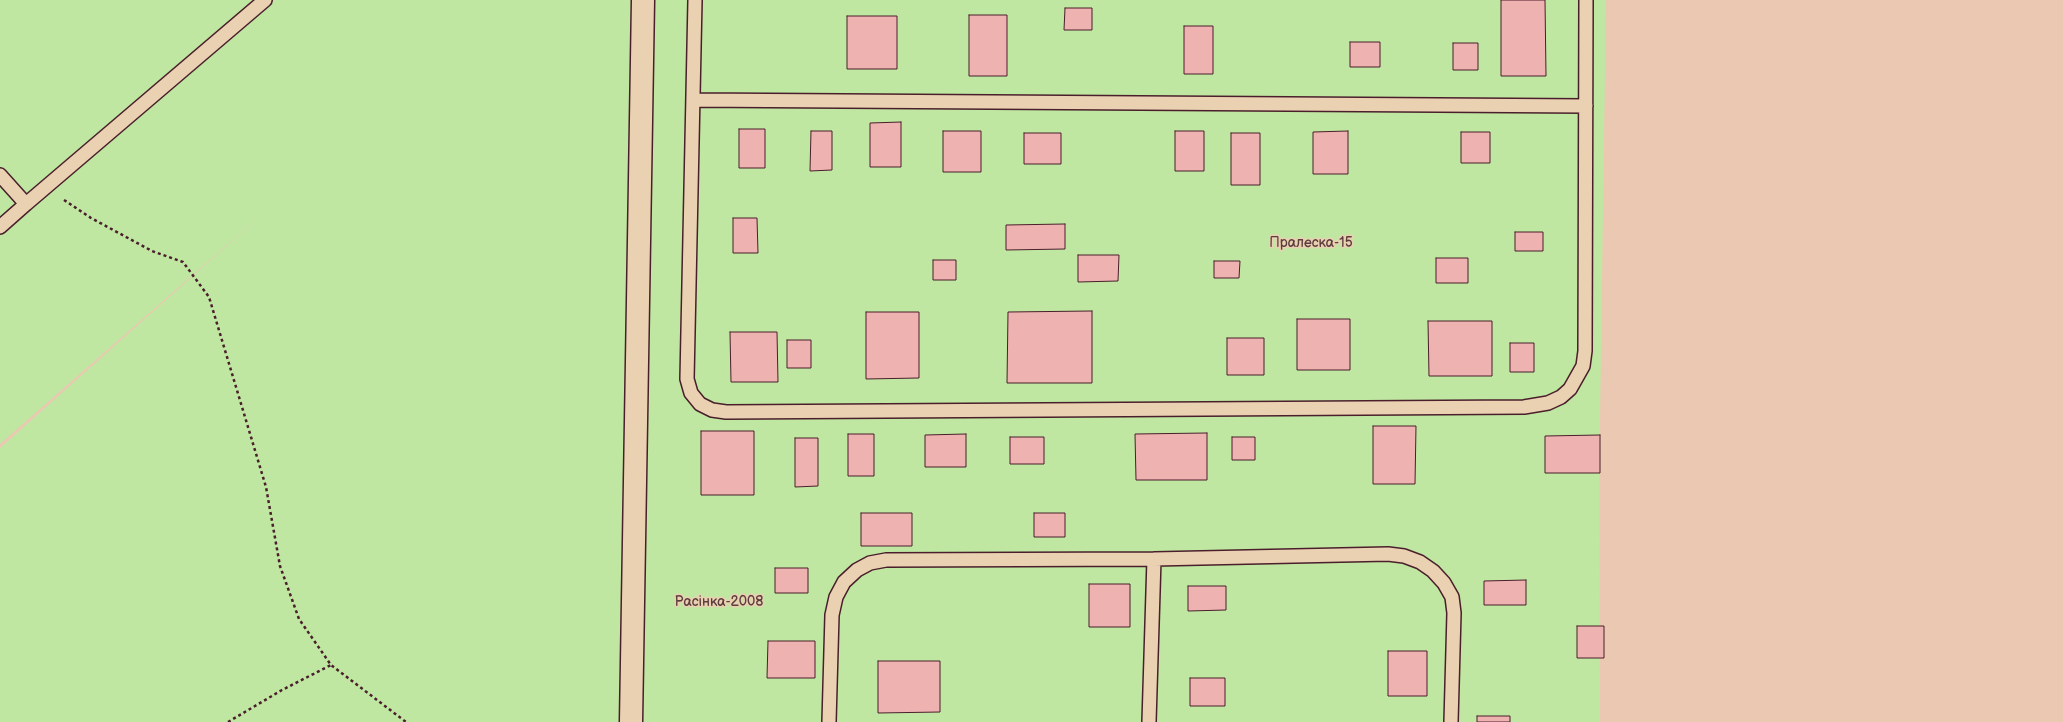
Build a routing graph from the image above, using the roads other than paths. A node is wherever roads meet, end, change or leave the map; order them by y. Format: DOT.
graph roads {
  1 [pos="265,0"];
  2 [pos="644,0"];
  3 [pos="695,0"];
  4 [pos="1586,0"];
  5 [pos="694,100"];
  6 [pos="1586,106"];
  7 [pos="0,175"];
  8 [pos="26,204"];
  9 [pos="0,227"];
  10 [pos="1154,559"];
  11 [pos="631,722"];
  12 [pos="829,722"];
  13 [pos="1148,722"];
  14 [pos="1451,722"];
  1 -- 8 [label="lane"];
  2 -- 11 [label="street"];
  3 -- 5 [label="lane"];
  4 -- 6 [label="lane"];
  5 -- 6 [label="lane"];
  5 -- 6 [label="lane"];
  7 -- 8 [label="lane"];
  8 -- 9 [label="lane"];
  10 -- 12 [label="lane"];
  10 -- 13 [label="lane"];
  10 -- 14 [label="lane"];
}
